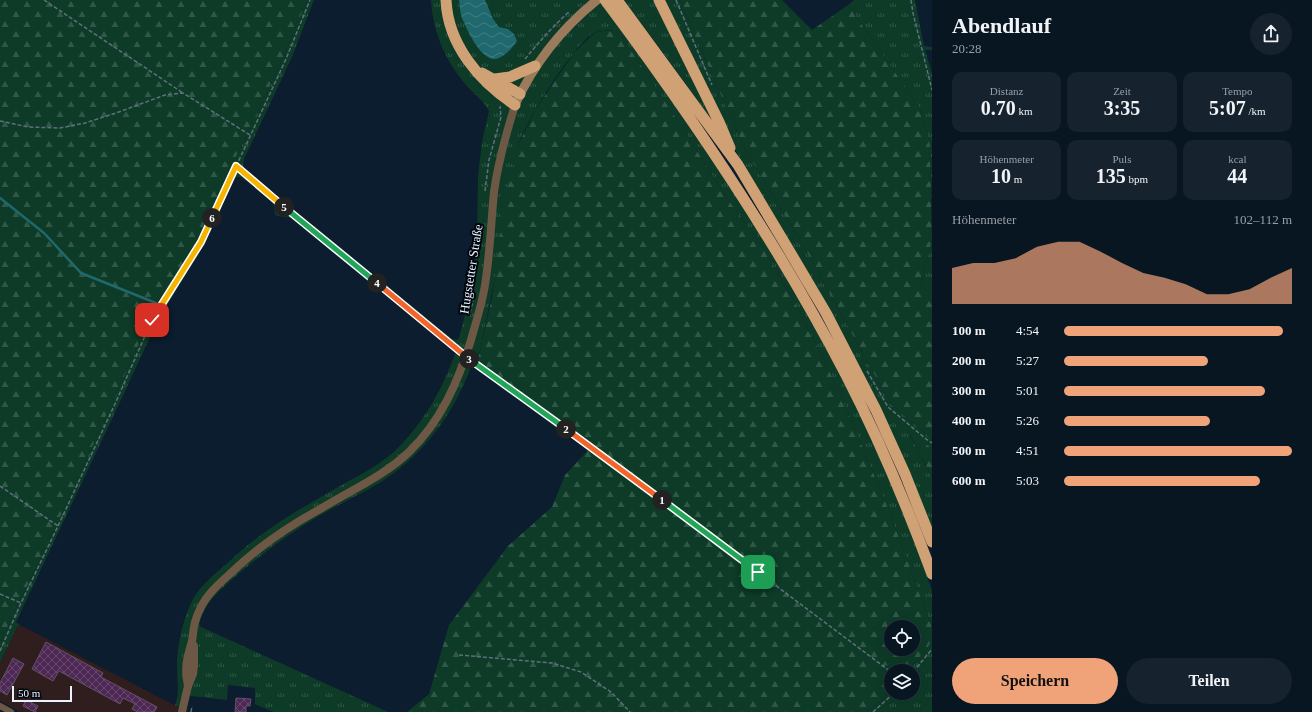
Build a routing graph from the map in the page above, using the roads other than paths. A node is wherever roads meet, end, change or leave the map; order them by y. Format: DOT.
graph roads {
  1 [pos="446,0"];
  2 [pos="597,0"];
  3 [pos="605,0"];
  4 [pos="617,0"];
  5 [pos="659,0"];
  6 [pos="536,66"];
  7 [pos="478,71"];
  8 [pos="495,80"];
  9 [pos="520,94"];
  10 [pos="515,105"];
  11 [pos="738,166"];
  12 [pos="932,542"];
  13 [pos="932,574"];
  14 [pos="0,706"];
  15 [pos="11,712"];
  16 [pos="182,712"];
  1 -- 7 [label="highway"];
  2 -- 6 [label="main road, Hugstetter Straße"];
  3 -- 13 [label="highway"];
  4 -- 11 [label="highway"];
  5 -- 11 [label="highway"];
  6 -- 8 [label="highway"];
  6 -- 9 [label="main road, Hugstetter Straße"];
  7 -- 8 [label="highway"];
  7 -- 10 [label="highway"];
  8 -- 9 [label="highway"];
  9 -- 10 [label="main road, Hugstetter Straße"];
  10 -- 16 [label="street, Hugstetter Straße"];
  11 -- 12 [label="highway"];
  14 -- 15 [label="street"];
}
